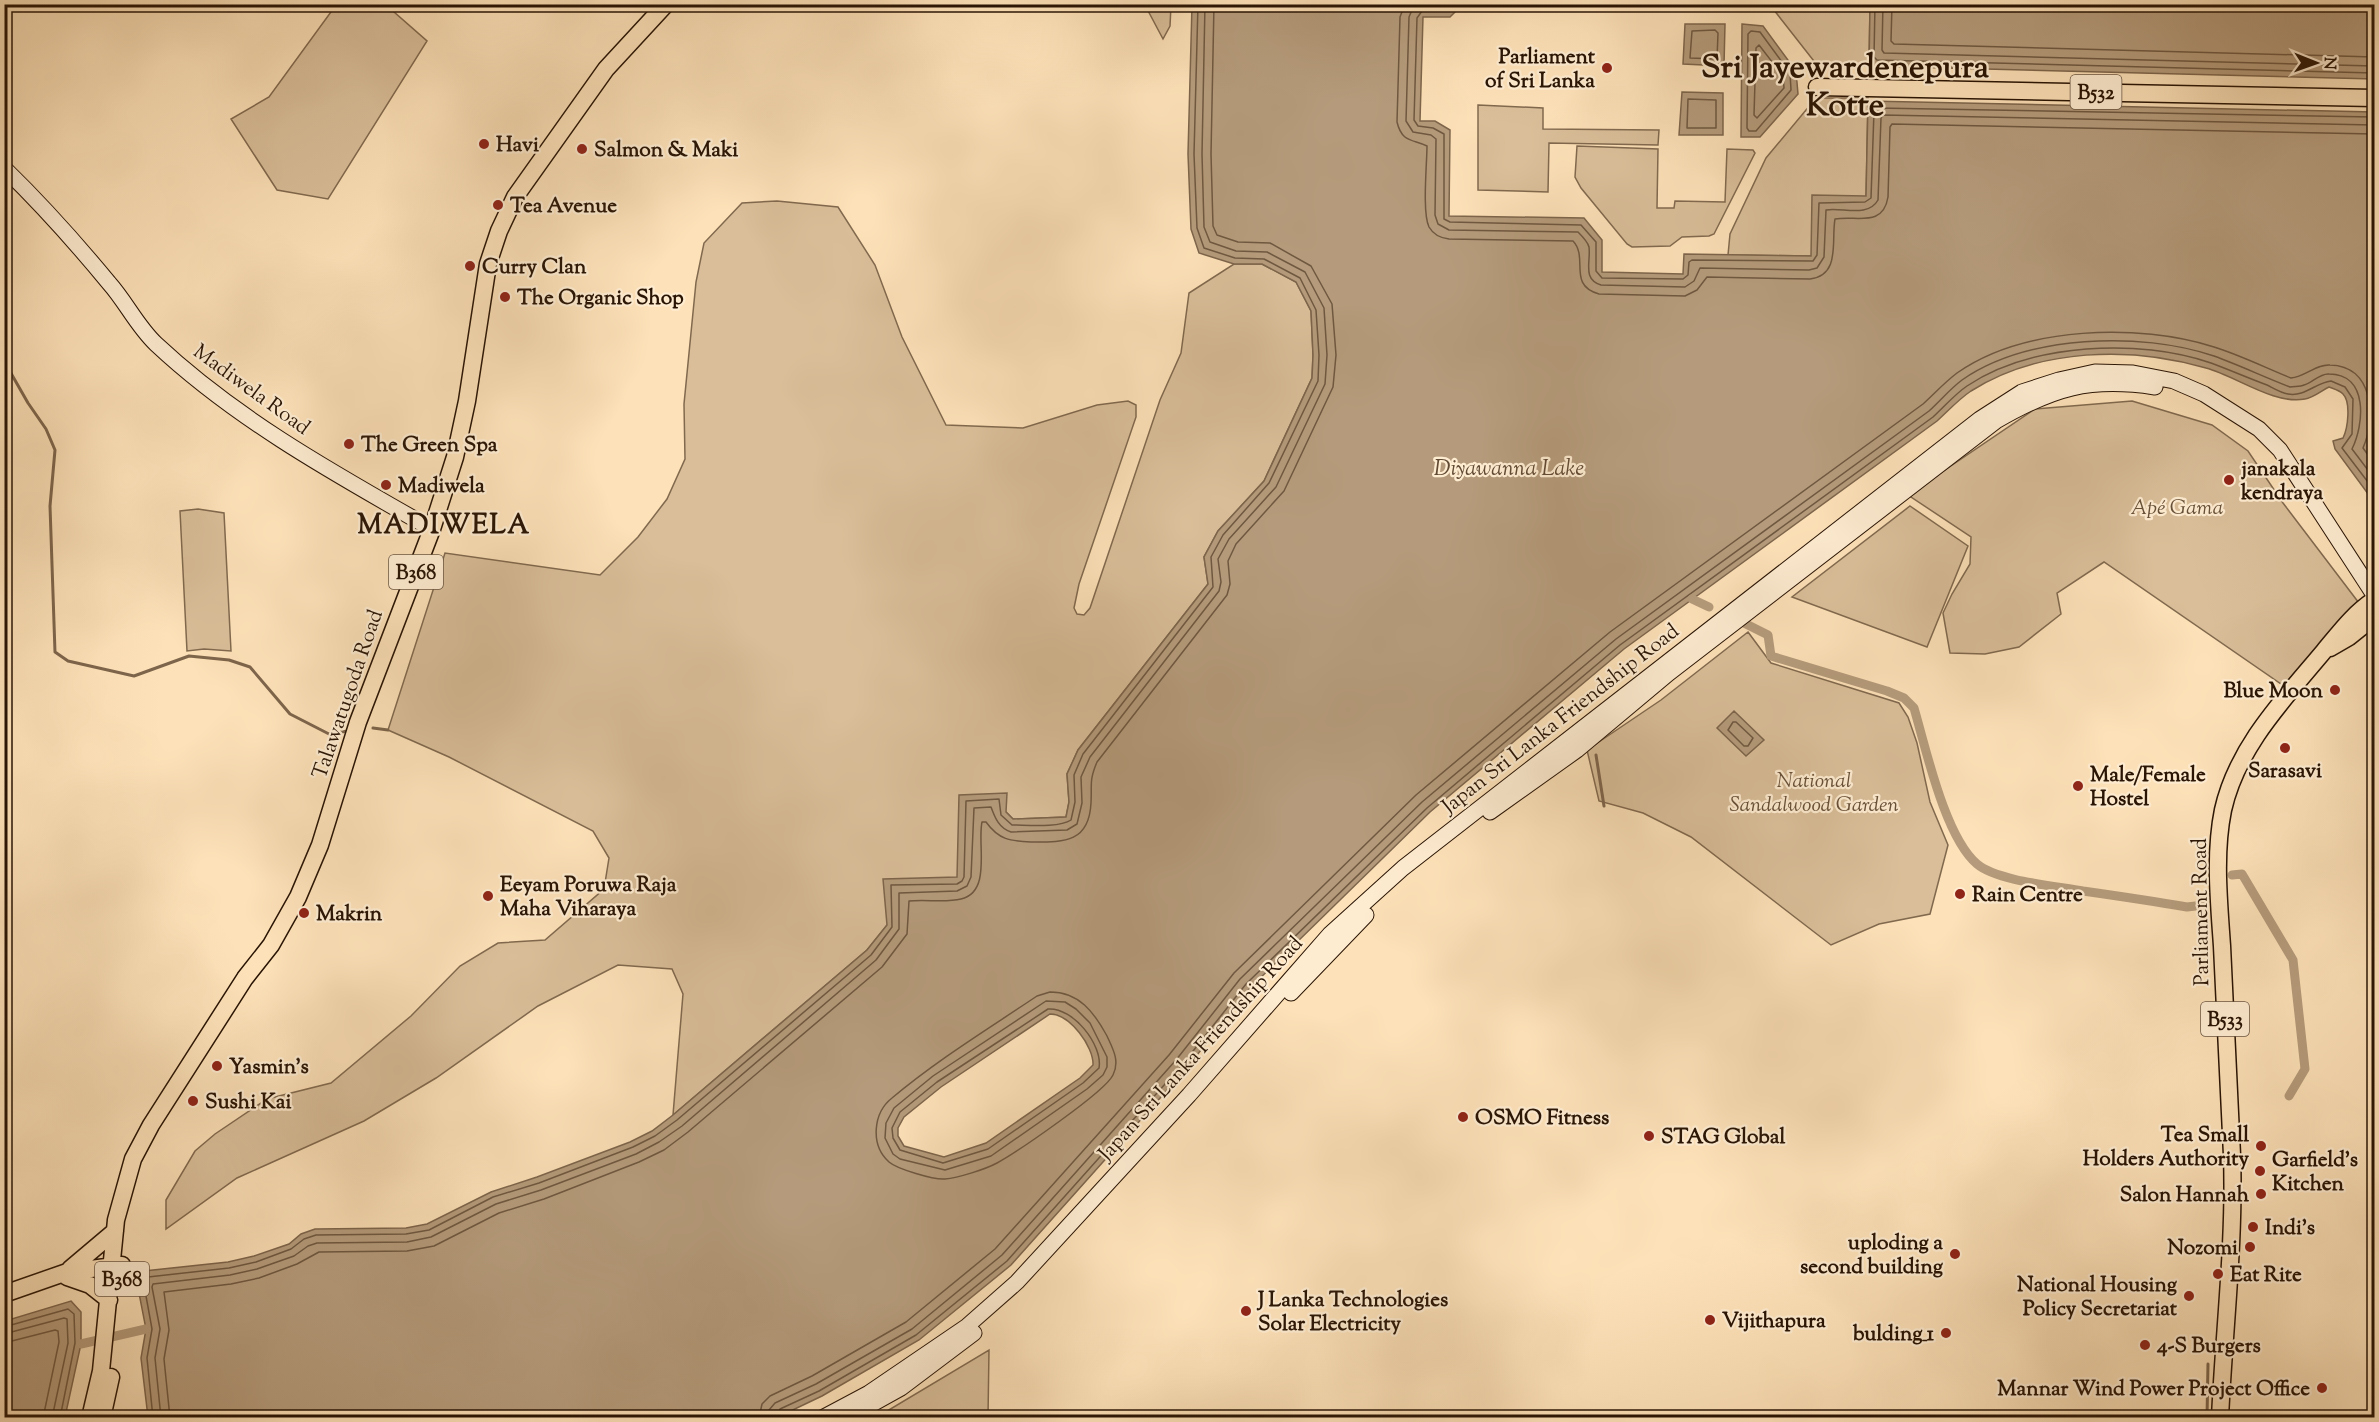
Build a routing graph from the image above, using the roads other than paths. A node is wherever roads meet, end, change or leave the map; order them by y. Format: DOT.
graph roads {
  1 [pos="666,4"];
  2 [pos="2374,89"];
  3 [pos="2374,98"];
  4 [pos="4,168"];
  5 [pos="432,529"];
  6 [pos="2355,566"];
  7 [pos="2374,575"];
  8 [pos="2374,605"];
  9 [pos="124,1197"];
  10 [pos="115,1231"];
  11 [pos="117,1270"];
  12 [pos="67,1274"];
  13 [pos="4,1294"];
  14 [pos="109,1300"];
  15 [pos="112,1323"];
  16 [pos="106,1371"];
  17 [pos="90,1418"];
  18 [pos="102,1418"];
  19 [pos="822,1418"];
  20 [pos="848,1418"];
  21 [pos="2220,1418"];
  1 -- 5 [label="main road, Talawatugoda Road / B368"];
  2 -- 3 [label="main road, B532"];
  4 -- 5 [label="main road, Madiwela Road"];
  5 -- 9 [label="main road, Talawatugoda Road / B368"];
  6 -- 7 [label="main road"];
  6 -- 8 [label="main road, Japan Sri Lanka Friendship Road"];
  6 -- 19 [label="main road, Japan Sri Lanka Friendship Road"];
  8 -- 20 [label="main road, Japan Sri Lanka Friendship Road"];
  8 -- 21 [label="main road, Parliament Road / B533"];
  9 -- 10 [label="main road, Talawatugoda Road / B368"];
  9 -- 11 [label="main road, Talawatugoda Road / B368"];
  10 -- 11 [label="main road, Talawatugoda Road / B368"];
  10 -- 12 [label="main road"];
  11 -- 12 [label="main road"];
  11 -- 14 [label="main road, Talawatugoda Road / B368"];
  11 -- 15 [label="main road, Talawatugoda Road / B368"];
  12 -- 13 [label="main road"];
  12 -- 14 [label="main road"];
  14 -- 15 [label="main road, Talawatugoda Road / B368"];
  15 -- 16 [label="main road, Talawatugoda Road / B368"];
  16 -- 17 [label="main road, Talawatugoda Road / B368"];
  16 -- 18 [label="main road, Talawatugoda Road / B368"];
}
